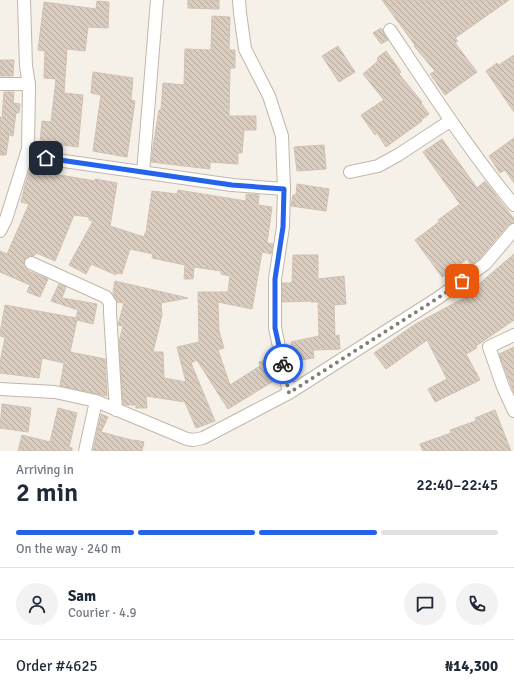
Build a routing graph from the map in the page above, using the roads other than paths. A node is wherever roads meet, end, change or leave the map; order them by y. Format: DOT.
graph roads {
  1 [pos="24,0"];
  2 [pos="157,0"];
  3 [pos="239,0"];
  4 [pos="390,30"];
  5 [pos="0,84"];
  6 [pos="29,84"];
  7 [pos="450,120"];
  8 [pos="28,149"];
  9 [pos="350,172"];
  10 [pos="143,173"];
  11 [pos="284,189"];
  12 [pos="514,205"];
  13 [pos="514,230"];
  14 [pos="0,231"];
  15 [pos="31,263"];
  16 [pos="514,335"];
  17 [pos="0,388"];
  18 [pos="289,393"];
  19 [pos="96,401"];
  20 [pos="116,410"];
  21 [pos="514,411"];
  22 [pos="199,445"];
  23 [pos="85,451"];
  1 -- 6 [label="street"];
  2 -- 10 [label="street"];
  3 -- 11 [label="street"];
  4 -- 7 [label="street"];
  5 -- 6 [label="street"];
  6 -- 8 [label="street"];
  7 -- 9 [label="street"];
  7 -- 12 [label="street"];
  8 -- 10 [label="street"];
  8 -- 14 [label="street"];
  10 -- 11 [label="street"];
  11 -- 18 [label="street"];
  13 -- 18 [label="street"];
  15 -- 20 [label="street"];
  16 -- 21 [label="street"];
  17 -- 19 [label="street"];
  18 -- 22 [label="street"];
  19 -- 20 [label="street"];
  19 -- 23 [label="street"];
  20 -- 22 [label="street"];
}
